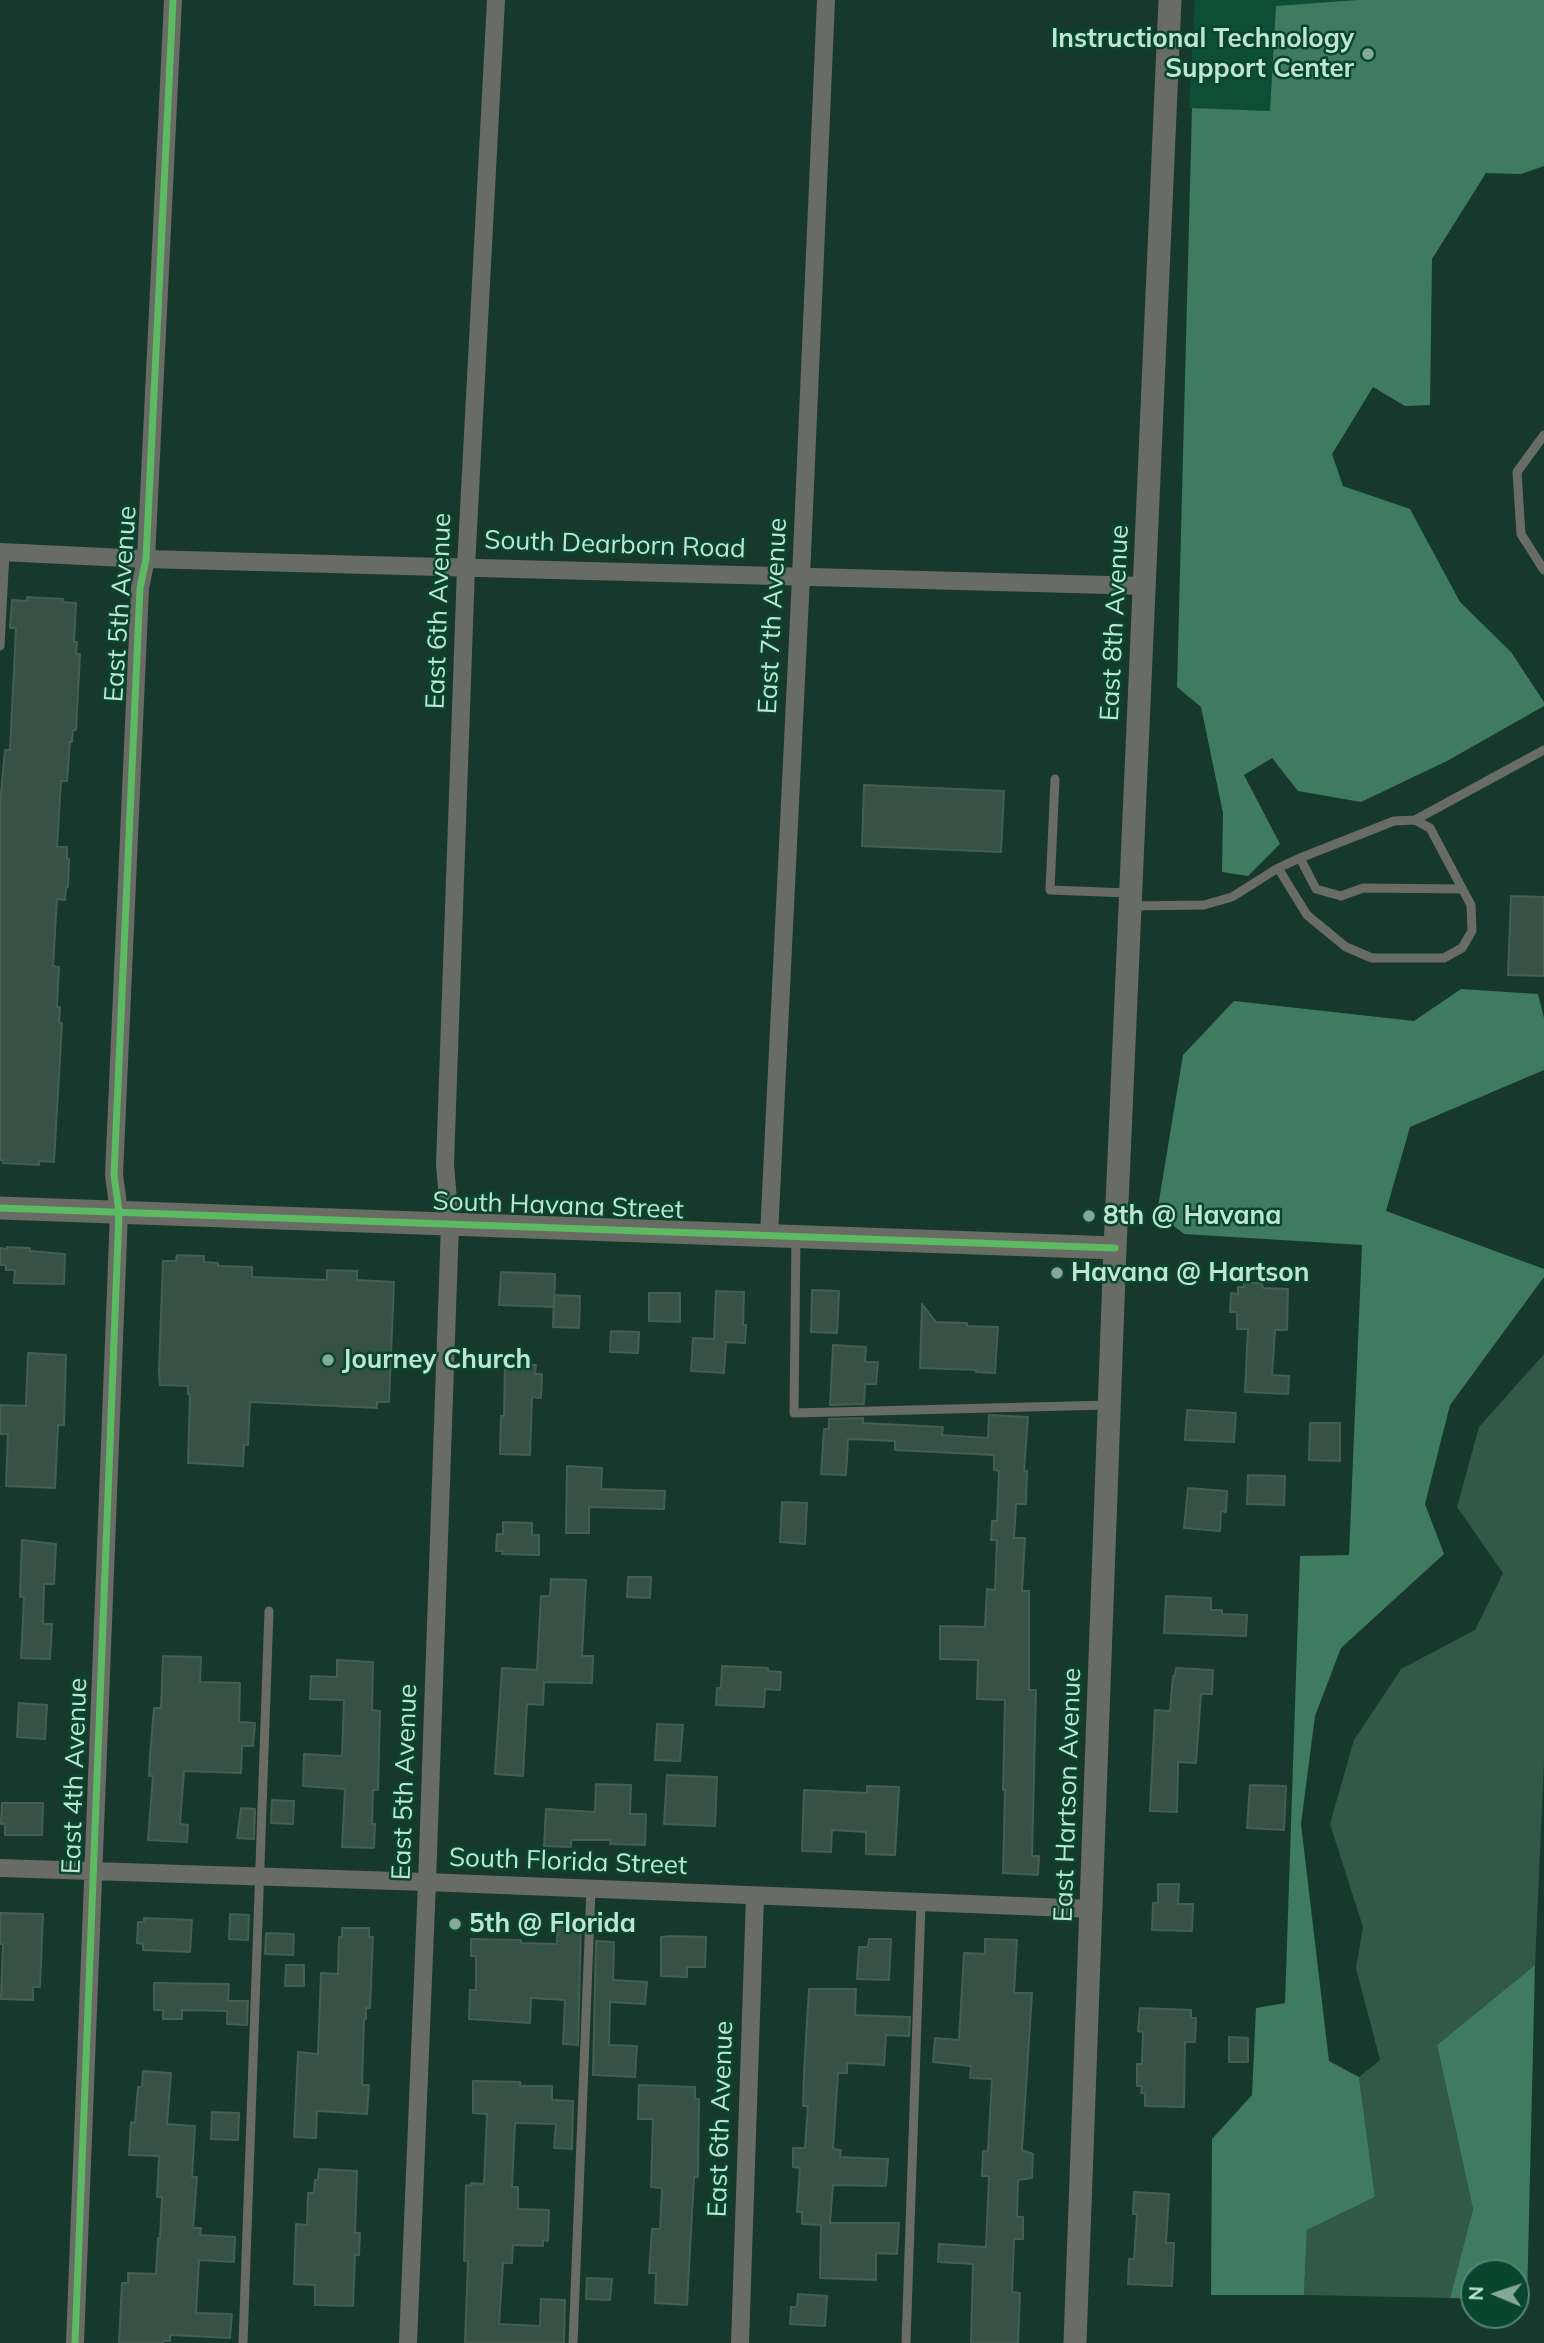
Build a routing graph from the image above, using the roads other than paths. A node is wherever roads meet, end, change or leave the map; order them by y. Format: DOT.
graph roads {
  1 [pos="173,0"];
  2 [pos="496,0"];
  3 [pos="826,0"];
  4 [pos="1170,0"];
  5 [pos="1544,435"];
  6 [pos="3,552"];
  7 [pos="146,559"];
  8 [pos="466,567"];
  9 [pos="1544,570"];
  10 [pos="801,577"];
  11 [pos="1145,586"];
  12 [pos="0,646"];
  13 [pos="1544,750"];
  14 [pos="1055,779"];
  15 [pos="1415,820"];
  16 [pos="1300,858"];
  17 [pos="1278,868"];
  18 [pos="1462,889"];
  19 [pos="1130,900"];
  20 [pos="0,1208"];
  21 [pos="119,1212"];
  22 [pos="450,1224"];
  23 [pos="769,1235"];
  24 [pos="796,1236"];
  25 [pos="1115,1248"];
  26 [pos="1110,1405"];
  27 [pos="269,1611"];
  28 [pos="0,1868"];
  29 [pos="92,1871"];
  30 [pos="260,1877"];
  31 [pos="427,1882"];
  32 [pos="591,1889"];
  33 [pos="755,1897"];
  34 [pos="921,1903"];
  35 [pos="1093,1909"];
  36 [pos="75,2343"];
  37 [pos="243,2343"];
  38 [pos="408,2343"];
  39 [pos="573,2343"];
  40 [pos="740,2343"];
  41 [pos="906,2343"];
  42 [pos="1075,2343"];
  1 -- 7 [label="street, East 5th Avenue"];
  2 -- 8 [label="street, East 6th Avenue"];
  3 -- 10 [label="street, East 7th Avenue"];
  4 -- 11 [label="street, East 8th Avenue"];
  5 -- 9 [label="lane"];
  6 -- 7 [label="street, South Dearborn Road"];
  6 -- 12 [label="lane"];
  7 -- 8 [label="street, South Dearborn Road"];
  7 -- 21 [label="street, East 5th Avenue"];
  8 -- 10 [label="street, South Dearborn Road"];
  8 -- 22 [label="street, East 6th Avenue"];
  10 -- 11 [label="street, South Dearborn Road"];
  10 -- 23 [label="street, East 7th Avenue"];
  11 -- 19 [label="street, East 8th Avenue"];
  13 -- 15 [label="lane"];
  14 -- 19 [label="lane"];
  15 -- 16 [label="lane"];
  15 -- 18 [label="lane"];
  16 -- 17 [label="lane"];
  16 -- 18 [label="lane"];
  17 -- 18 [label="lane"];
  17 -- 19 [label="lane"];
  19 -- 25 [label="street, East 8th Avenue"];
  20 -- 21 [label="street, South Havana Street"];
  21 -- 22 [label="street, South Havana Street"];
  21 -- 29 [label="street, East 4th Avenue"];
  22 -- 23 [label="street, South Havana Street"];
  22 -- 31 [label="street, East 5th Avenue"];
  23 -- 24 [label="street, South Havana Street"];
  24 -- 25 [label="street, South Havana Street"];
  24 -- 26 [label="lane"];
  25 -- 26 [label="street, East Hartson Avenue"];
  26 -- 35 [label="street, East Hartson Avenue"];
  27 -- 30 [label="lane"];
  28 -- 29 [label="street, South Florida Street"];
  29 -- 30 [label="street, South Florida Street"];
  29 -- 36 [label="street, East 4th Avenue"];
  30 -- 31 [label="street, South Florida Street"];
  30 -- 37 [label="lane"];
  31 -- 32 [label="street, South Florida Street"];
  31 -- 38 [label="street, East 5th Avenue"];
  32 -- 33 [label="street, South Florida Street"];
  32 -- 39 [label="lane"];
  33 -- 34 [label="street, South Florida Street"];
  33 -- 40 [label="street, East 6th Avenue"];
  34 -- 35 [label="street, South Florida Street"];
  34 -- 41 [label="lane"];
  35 -- 42 [label="street, East Hartson Avenue"];
}
